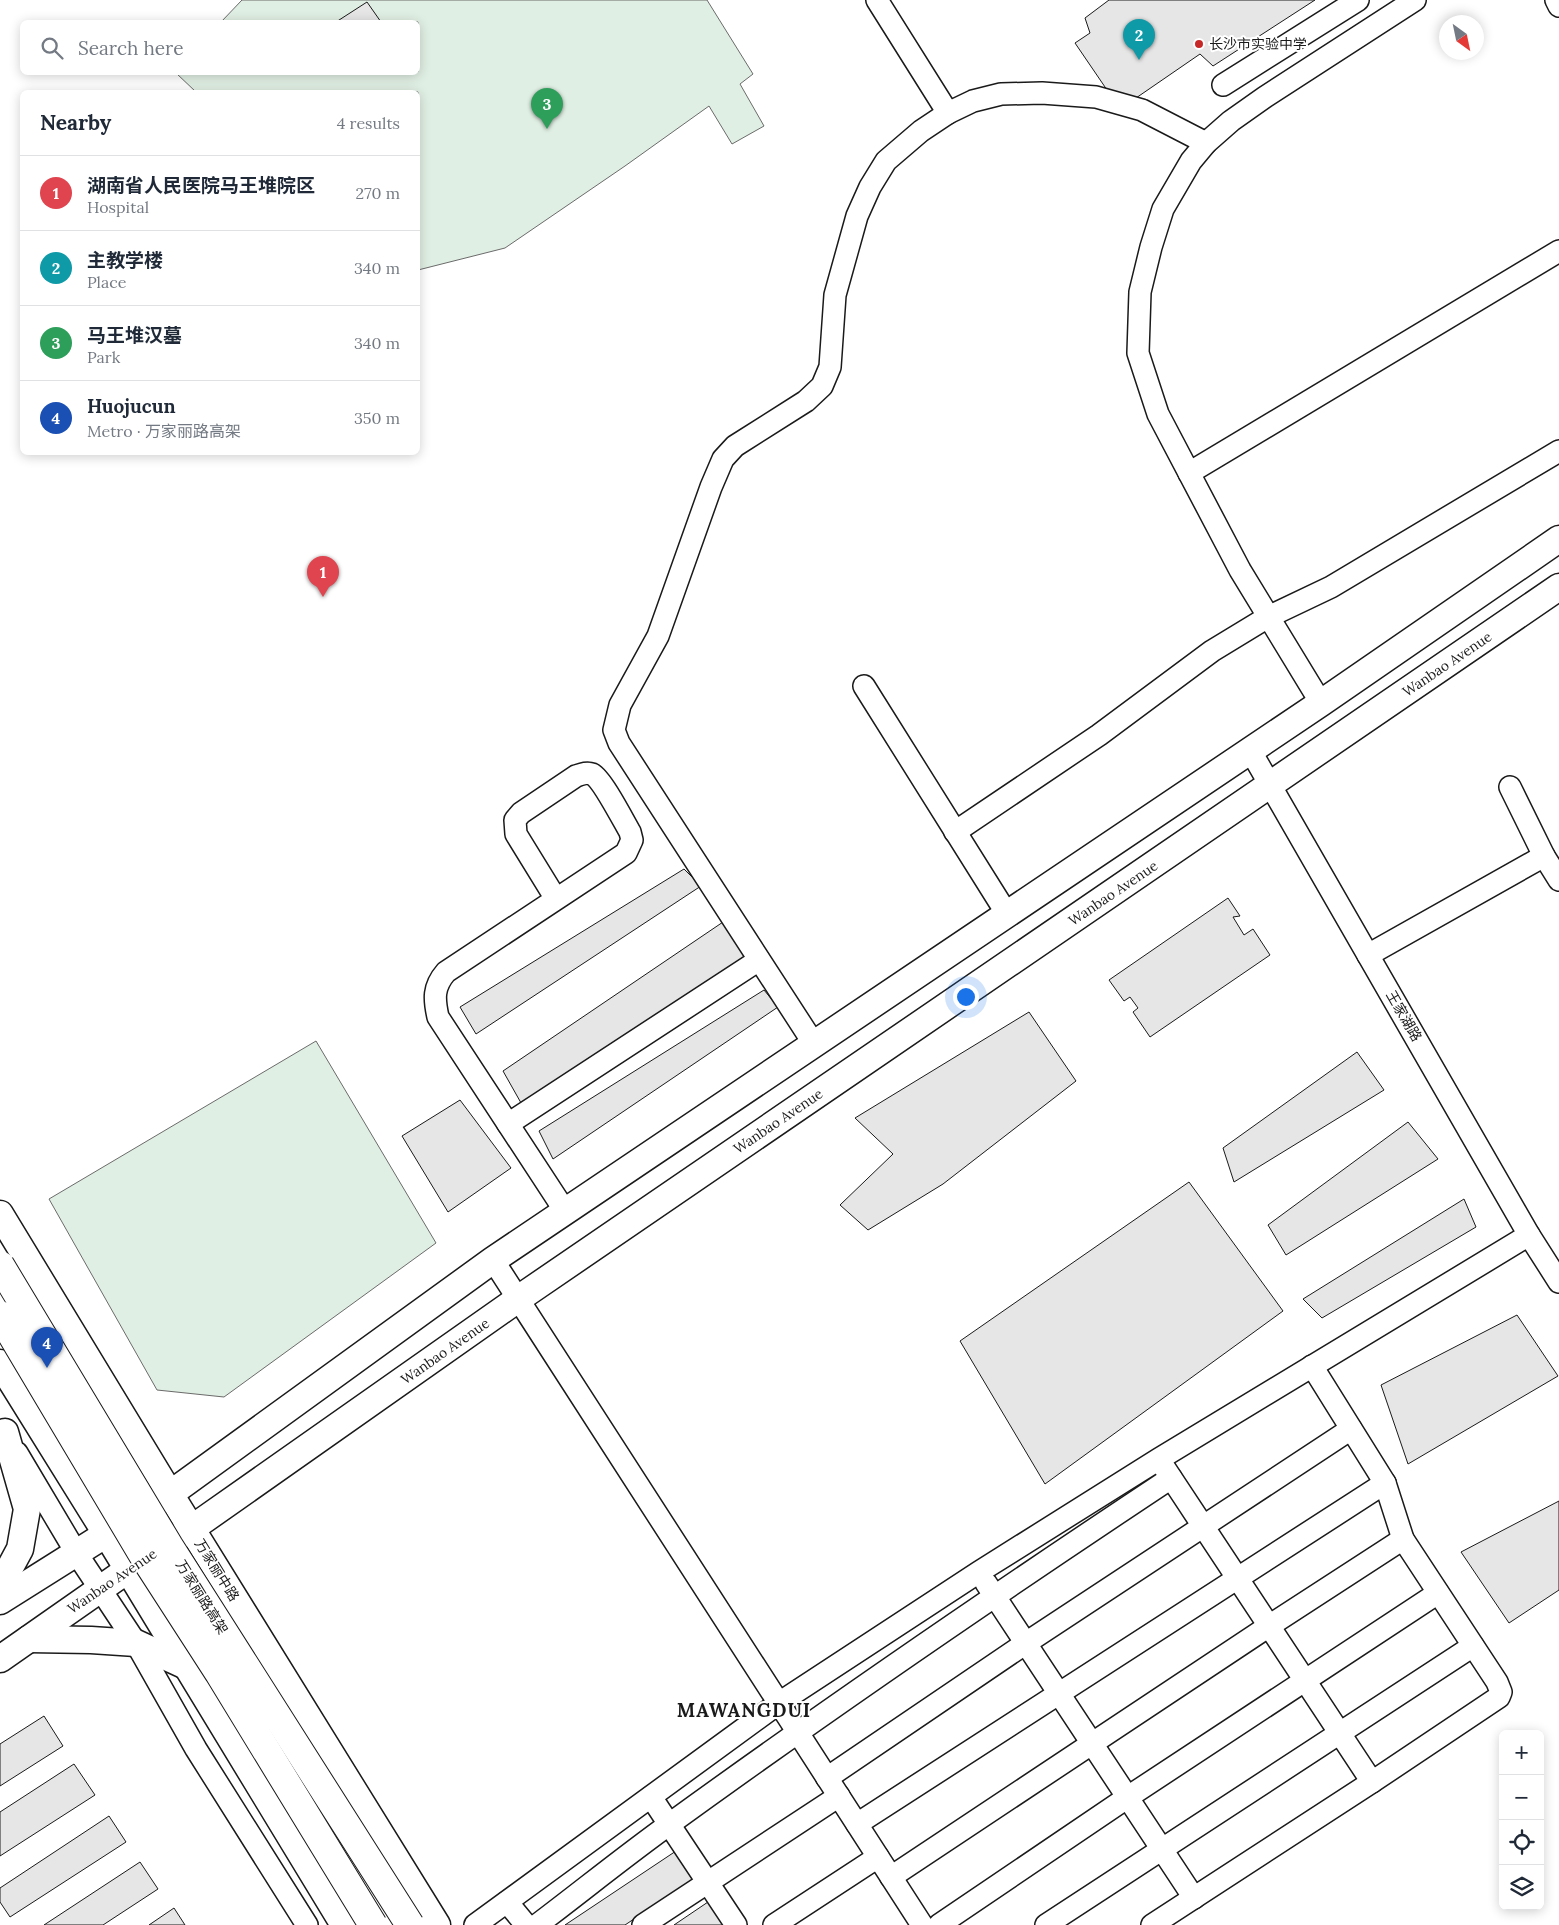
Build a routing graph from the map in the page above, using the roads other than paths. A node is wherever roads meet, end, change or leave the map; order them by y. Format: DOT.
graph roads {
  1 [pos="877,0"];
  2 [pos="1358,0"];
  3 [pos="1415,0"];
  4 [pos="1556,0"];
  5 [pos="1559,6"];
  6 [pos="1223,85"];
  7 [pos="948,113"];
  8 [pos="1206,144"];
  9 [pos="1559,250"];
  10 [pos="1559,451"];
  11 [pos="1189,473"];
  12 [pos="1559,539"];
  13 [pos="1559,587"];
  14 [pos="1268,617"];
  15 [pos="864,686"];
  16 [pos="1321,703"];
  17 [pos="1250,750"];
  18 [pos="1270,785"];
  19 [pos="1510,787"];
  20 [pos="955,832"];
  21 [pos="1544,856"];
  22 [pos="1559,880"];
  23 [pos="556,899"];
  24 [pos="1007,914"];
  25 [pos="1368,955"];
  26 [pos="759,960"];
  27 [pos="814,1044"];
  28 [pos="508,1124"];
  29 [pos="565,1211"];
  30 [pos="0,1214"];
  31 [pos="1529,1234"];
  32 [pos="493,1260"];
  33 [pos="0,1265"];
  34 [pos="1559,1282"];
  35 [pos="518,1299"];
  36 [pos="0,1315"];
  37 [pos="0,1363"];
  38 [pos="1312,1366"];
  39 [pos="3,1429"];
  40 [pos="1351,1429"];
  41 [pos="1159,1460"];
  42 [pos="1171,1478"];
  43 [pos="1385,1484"];
  44 [pos="170,1494"];
  45 [pos="1204,1527"];
  46 [pos="192,1528"];
  47 [pos="107,1535"];
  48 [pos="1403,1540"];
  49 [pos="77,1554"];
  50 [pos="127,1570"];
  51 [pos="979,1572"];
  52 [pos="1238,1579"];
  53 [pos="0,1586"];
  54 [pos="100,1589"];
  55 [pos="1438,1593"];
  56 [pos="994,1595"];
  57 [pos="0,1602"];
  58 [pos="1269,1626"];
  59 [pos="28,1639"];
  60 [pos="136,1643"];
  61 [pos="1026,1643"];
  62 [pos="1473,1646"];
  63 [pos="0,1659"];
  64 [pos="186,1666"];
  65 [pos="1305,1681"];
  66 [pos="1059,1693"];
  67 [pos="779,1703"];
  68 [pos="798,1732"];
  69 [pos="1340,1734"];
  70 [pos="1092,1744"];
  71 [pos="1372,1782"];
  72 [pos="833,1787"];
  73 [pos="651,1796"];
  74 [pos="1128,1797"];
  75 [pos="669,1824"];
  76 [pos="857,1824"];
  77 [pos="1162,1849"];
  78 [pos="878,1857"];
  79 [pos="891,1877"];
  80 [pos="708,1882"];
  81 [pos="1194,1898"];
  82 [pos="507,1902"];
  83 [pos="307,1925"];
  84 [pos="344,1925"];
  85 [pos="373,1925"];
  86 [pos="410,1925"];
  87 [pos="437,1925"];
  88 [pos="475,1925"];
  89 [pos="526,1925"];
  90 [pos="538,1925"];
  91 [pos="644,1925"];
  92 [pos="736,1925"];
  93 [pos="774,1925"];
  94 [pos="921,1925"];
  95 [pos="939,1925"];
  96 [pos="1046,1925"];
  97 [pos="1152,1925"];
  1 -- 7 [label="street"];
  2 -- 6 [label="street"];
  3 -- 8 [label="street"];
  4 -- 5 [label="street"];
  7 -- 8 [label="street"];
  7 -- 26 [label="street"];
  8 -- 11 [label="street"];
  9 -- 11 [label="street"];
  10 -- 14 [label="street"];
  11 -- 14 [label="street"];
  12 -- 16 [label="main road"];
  13 -- 18 [label="main road, Wanbao Avenue"];
  14 -- 16 [label="street"];
  14 -- 20 [label="street"];
  15 -- 20 [label="street"];
  16 -- 17 [label="main road"];
  17 -- 18 [label="street, 王家湖路"];
  17 -- 24 [label="main road"];
  18 -- 25 [label="street, 王家湖路"];
  18 -- 35 [label="main road, Wanbao Avenue"];
  19 -- 21 [label="street"];
  20 -- 24 [label="street"];
  21 -- 22 [label="street"];
  21 -- 25 [label="street"];
  23 -- 23 [label="street"];
  23 -- 28 [label="street"];
  24 -- 27 [label="main road"];
  25 -- 31 [label="street, 王家湖路"];
  26 -- 27 [label="street"];
  26 -- 28 [label="street"];
  27 -- 29 [label="main road"];
  28 -- 29 [label="street"];
  29 -- 32 [label="main road"];
  30 -- 44 [label="main road, 万家丽中路"];
  31 -- 34 [label="street, 王家湖路"];
  31 -- 38 [label="street"];
  32 -- 35 [label="street"];
  32 -- 44 [label="main road"];
  33 -- 86 [label="highway, 万家丽路高架, bridge"];
  35 -- 46 [label="main road, Wanbao Avenue"];
  35 -- 67 [label="street"];
  36 -- 85 [label="highway, 万家丽路高架, bridge"];
  37 -- 47 [label="main road"];
  38 -- 40 [label="street"];
  38 -- 41 [label="street"];
  39 -- 49 [label="street"];
  39 -- 53 [label="main road"];
  40 -- 43 [label="street"];
  40 -- 45 [label="street"];
  41 -- 42 [label="street"];
  41 -- 51 [label="street"];
  42 -- 45 [label="street"];
  42 -- 56 [label="street"];
  43 -- 48 [label="street"];
  43 -- 52 [label="street"];
  44 -- 46 [label="main road, 万家丽中路"];
  44 -- 47 [label="main road"];
  45 -- 52 [label="street"];
  45 -- 61 [label="street"];
  46 -- 50 [label="main road, Wanbao Avenue"];
  46 -- 87 [label="main road, 万家丽中路"];
  47 -- 49 [label="main road"];
  47 -- 50 [label="main road"];
  48 -- 55 [label="street"];
  48 -- 58 [label="street"];
  49 -- 54 [label="street"];
  49 -- 57 [label="main road"];
  50 -- 54 [label="main road, Wanbao Avenue"];
  50 -- 64 [label="main road"];
  51 -- 56 [label="street"];
  51 -- 67 [label="street"];
  52 -- 58 [label="street"];
  52 -- 66 [label="street"];
  54 -- 59 [label="main road, Wanbao Avenue"];
  54 -- 60 [label="street"];
  55 -- 62 [label="street"];
  55 -- 65 [label="street"];
  56 -- 61 [label="street"];
  56 -- 68 [label="street"];
  58 -- 65 [label="street"];
  58 -- 70 [label="street"];
  59 -- 60 [label="main road"];
  59 -- 63 [label="main road, Wanbao Avenue"];
  60 -- 64 [label="main road"];
  60 -- 83 [label="street"];
  61 -- 66 [label="street"];
  61 -- 72 [label="street"];
  62 -- 69 [label="street"];
  62 -- 71 [label="street"];
  64 -- 84 [label="main road"];
  65 -- 69 [label="street"];
  65 -- 74 [label="street"];
  66 -- 70 [label="street"];
  66 -- 76 [label="street"];
  67 -- 68 [label="street"];
  67 -- 73 [label="street"];
  68 -- 72 [label="street"];
  68 -- 75 [label="street"];
  69 -- 71 [label="street"];
  69 -- 77 [label="street"];
  70 -- 74 [label="street"];
  70 -- 79 [label="street"];
  71 -- 81 [label="street"];
  72 -- 76 [label="street"];
  72 -- 80 [label="street"];
  73 -- 75 [label="street"];
  73 -- 82 [label="street"];
  74 -- 77 [label="street"];
  74 -- 95 [label="street"];
  75 -- 80 [label="street"];
  75 -- 90 [label="street"];
  76 -- 78 [label="street"];
  77 -- 81 [label="street"];
  77 -- 96 [label="street"];
  78 -- 79 [label="street"];
  78 -- 93 [label="street"];
  79 -- 94 [label="street"];
  80 -- 91 [label="street"];
  80 -- 92 [label="street"];
  81 -- 97 [label="street"];
  82 -- 88 [label="street"];
  82 -- 89 [label="street"];
}
